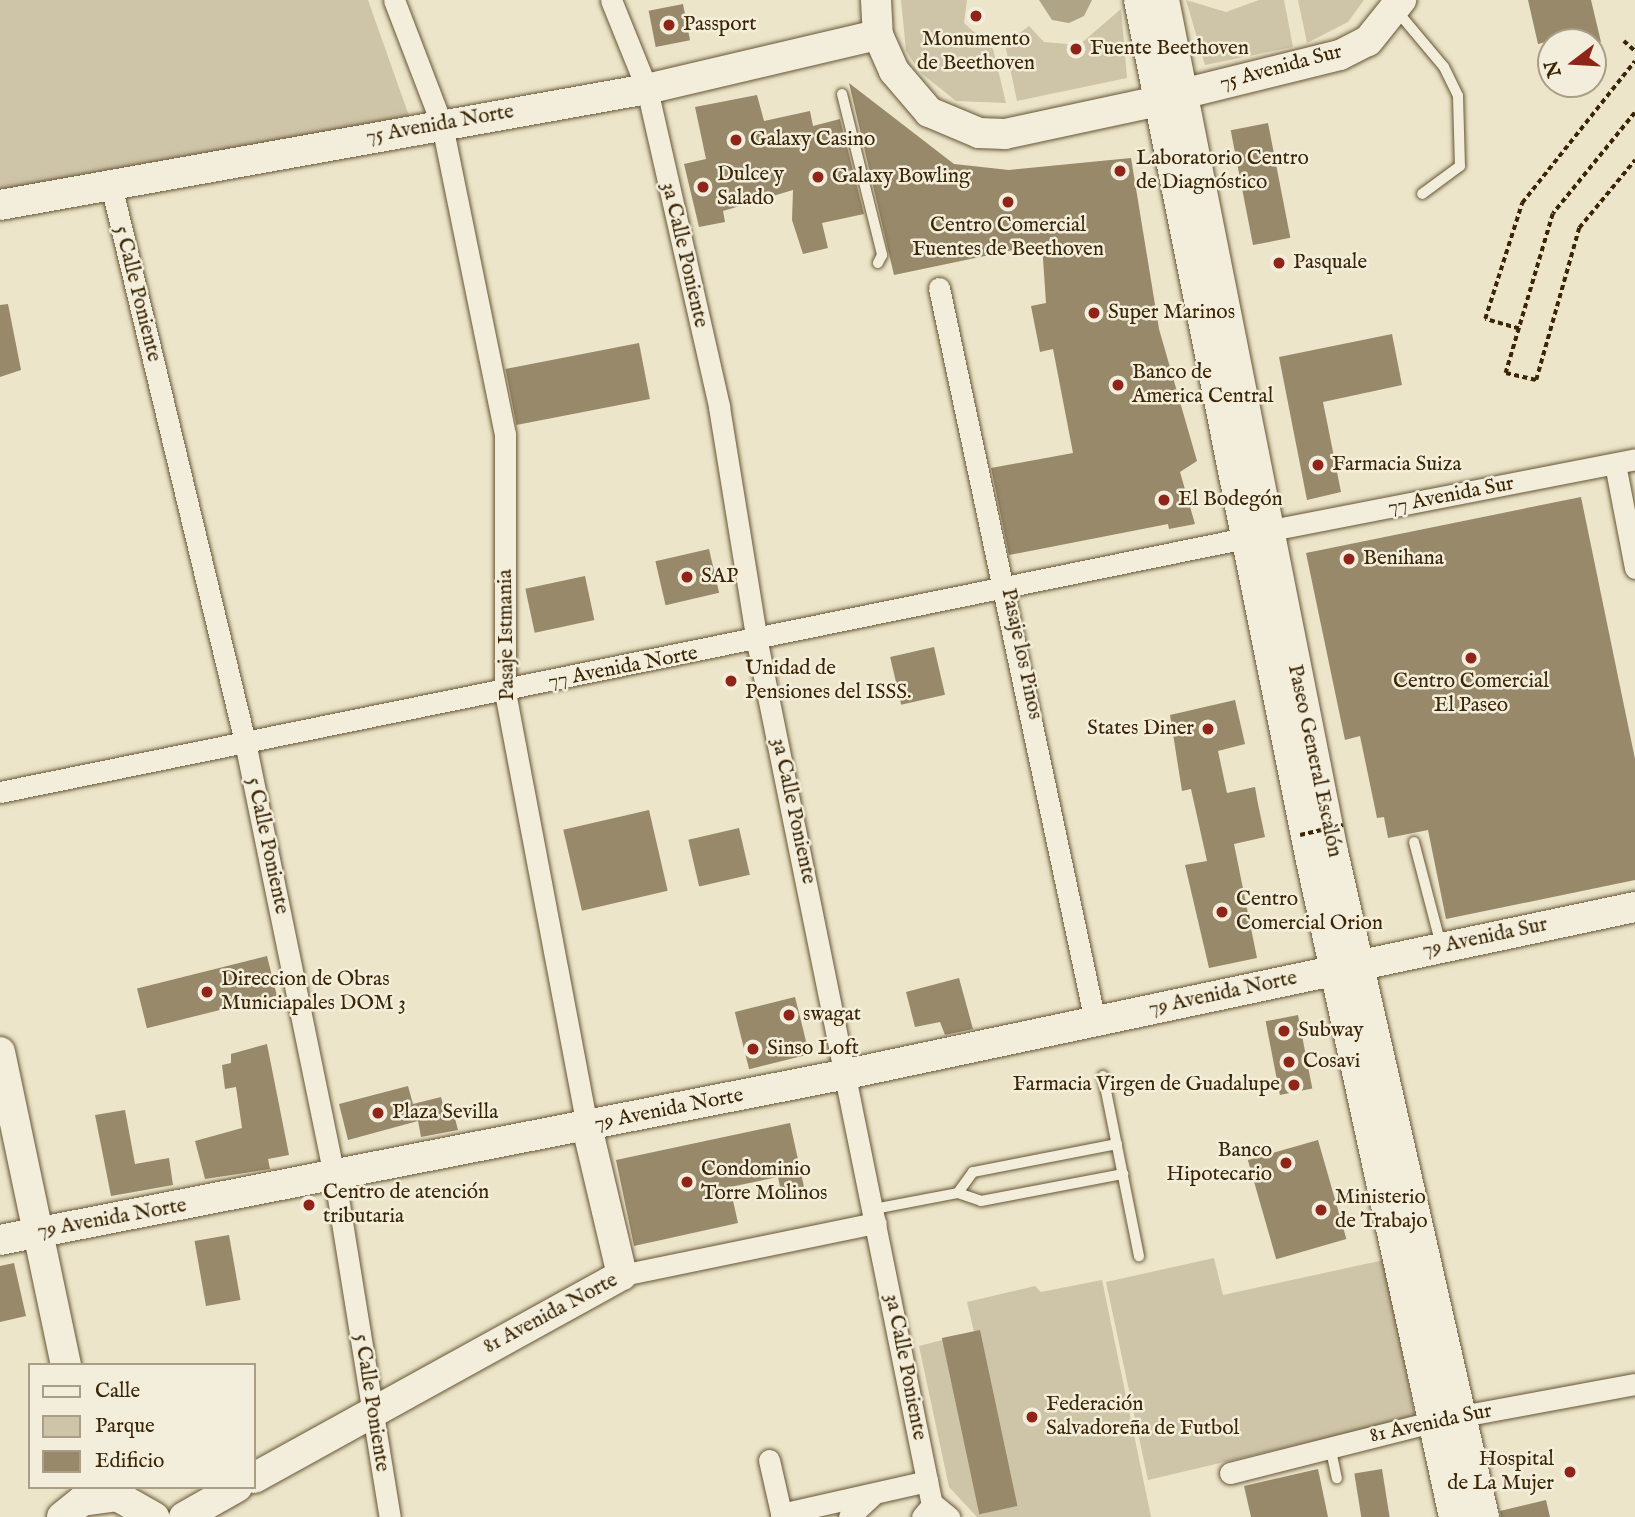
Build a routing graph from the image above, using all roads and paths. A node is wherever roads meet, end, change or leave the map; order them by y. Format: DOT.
graph roads {
  1 [pos="394,0"];
  2 [pos="611,0"];
  3 [pos="876,0"];
  4 [pos="1139,0"];
  5 [pos="1164,0"];
  6 [pos="1399,5"];
  7 [pos="878,35"];
  8 [pos="1624,41"];
  9 [pos="1635,51"];
  10 [pos="1635,61"];
  11 [pos="647,89"];
  12 [pos="842,94"];
  13 [pos="1170,98"];
  14 [pos="1635,113"];
  15 [pos="442,125"];
  16 [pos="1635,160"];
  17 [pos="110,181"];
  18 [pos="1423,194"];
  19 [pos="0,205"];
  20 [pos="878,263"];
  21 [pos="939,288"];
  22 [pos="1519,329"];
  23 [pos="1625,462"];
  24 [pos="1256,535"];
  25 [pos="1635,568"];
  26 [pos="1008,591"];
  27 [pos="757,642"];
  28 [pos="505,692"];
  29 [pos="246,742"];
  30 [pos="0,792"];
  31 [pos="1343,825"];
  32 [pos="1300,835"];
  33 [pos="1414,842"];
  34 [pos="1635,907"];
  35 [pos="1441,947"];
  36 [pos="1346,968"];
  37 [pos="1095,1021"];
  38 [pos="0,1052"];
  39 [pos="847,1074"];
  40 [pos="1103,1076"];
  41 [pos="587,1127"];
  42 [pos="1117,1144"];
  43 [pos="1123,1174"];
  44 [pos="335,1179"];
  45 [pos="958,1193"];
  46 [pos="875,1216"];
  47 [pos="36,1233"];
  48 [pos="0,1240"];
  49 [pos="1139,1256"];
  50 [pos="622,1275"];
  51 [pos="66,1363"];
  52 [pos="1635,1384"];
  53 [pos="372,1411"];
  54 [pos="1448,1419"];
  55 [pos="1331,1446"];
  56 [pos="769,1460"];
  57 [pos="1230,1474"];
  58 [pos="256,1477"];
  59 [pos="1337,1478"];
  60 [pos="927,1481"];
  61 [pos="233,1489"];
  62 [pos="96,1492"];
  63 [pos="876,1493"];
  64 [pos="934,1513"];
  65 [pos="781,1516"];
  66 [pos="62,1517"];
  67 [pos="154,1517"];
  68 [pos="184,1517"];
  69 [pos="390,1517"];
  70 [pos="849,1517"];
  71 [pos="1454,1517"];
  72 [pos="1484,1517"];
  1 -- 15 [label="street, Pasaje Istmania"];
  2 -- 11 [label="street, 3a Calle Poniente"];
  3 -- 7 [label="main road"];
  4 -- 13 [label="main road, Paseo General Escalón"];
  5 -- 13 [label="main road, Paseo General Escalón"];
  6 -- 13 [label="main road, 75 Avenida Sur"];
  6 -- 18 [label="lane"];
  7 -- 11 [label="main road, 75 Avenida Norte"];
  7 -- 13 [label="main road"];
  8 -- 9 [label="path"];
  10 -- 22 [label="path"];
  11 -- 15 [label="main road, 75 Avenida Norte"];
  11 -- 27 [label="street, 3a Calle Poniente"];
  12 -- 20 [label="lane"];
  13 -- 24 [label="main road, Paseo General Escalón"];
  14 -- 22 [label="path"];
  15 -- 17 [label="main road, 75 Avenida Norte"];
  15 -- 28 [label="street, Pasaje Istmania"];
  16 -- 22 [label="path"];
  17 -- 19 [label="main road, 75 Avenida Norte"];
  17 -- 29 [label="street, 5 Calle Poniente"];
  21 -- 26 [label="street, Pasaje los Pinos"];
  23 -- 24 [label="street, 77 Avenida Sur"];
  23 -- 25 [label="street"];
  24 -- 26 [label="street, 77 Avenida Norte"];
  24 -- 36 [label="main road, Paseo General Escalón"];
  26 -- 27 [label="street, 77 Avenida Norte"];
  26 -- 37 [label="street, Pasaje los Pinos"];
  27 -- 28 [label="street, 77 Avenida Norte"];
  27 -- 39 [label="street, 3a Calle Poniente"];
  28 -- 29 [label="street, 77 Avenida Norte"];
  28 -- 41 [label="street, Pasaje Istmania"];
  29 -- 30 [label="street, 77 Avenida Norte"];
  29 -- 44 [label="street, 5 Calle Poniente"];
  31 -- 32 [label="path, bridge"];
  33 -- 35 [label="lane"];
  34 -- 35 [label="main road, 79 Avenida Sur"];
  35 -- 36 [label="main road, 79 Avenida Sur"];
  36 -- 37 [label="main road, 79 Avenida Norte"];
  36 -- 54 [label="main road, Paseo General Escalón"];
  37 -- 39 [label="main road, 79 Avenida Norte"];
  38 -- 47 [label="main road"];
  39 -- 41 [label="main road, 79 Avenida Norte"];
  39 -- 46 [label="street, 3a Calle Poniente"];
  40 -- 42 [label="lane"];
  41 -- 44 [label="main road, 79 Avenida Norte"];
  41 -- 50 [label="main road, Pasaje Istmania"];
  42 -- 43 [label="lane"];
  42 -- 45 [label="lane"];
  43 -- 45 [label="lane"];
  43 -- 49 [label="lane"];
  44 -- 47 [label="main road, 79 Avenida Norte"];
  44 -- 53 [label="street, 5 Calle Poniente"];
  45 -- 46 [label="lane"];
  46 -- 50 [label="street, 81 Avenida Norte"];
  46 -- 60 [label="street, 3a Calle Poniente"];
  47 -- 48 [label="main road, 79 Avenida Norte"];
  47 -- 51 [label="main road"];
  50 -- 53 [label="main road, 81 Avenida Norte"];
  52 -- 54 [label="street, 81 Avenida Sur"];
  53 -- 58 [label="main road, 81 Avenida Norte"];
  53 -- 69 [label="street, 5 Calle Poniente"];
  54 -- 55 [label="street, 81 Avenida Sur"];
  54 -- 71 [label="main road, Paseo General Escalón"];
  54 -- 72 [label="main road, Paseo General Escalón"];
  55 -- 57 [label="street, 81 Avenida Sur"];
  55 -- 59 [label="lane"];
  56 -- 65 [label="street"];
  60 -- 63 [label="street"];
  60 -- 64 [label="street, 3a Calle Poniente"];
  61 -- 68 [label="main road"];
  62 -- 66 [label="main road"];
  62 -- 67 [label="main road"];
  63 -- 65 [label="street"];
  63 -- 70 [label="street"];
}
